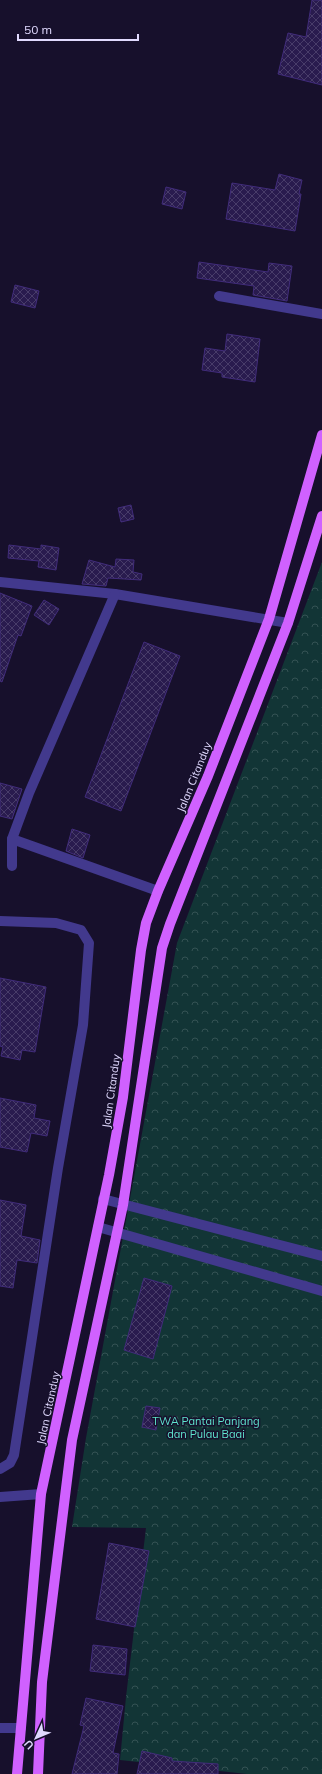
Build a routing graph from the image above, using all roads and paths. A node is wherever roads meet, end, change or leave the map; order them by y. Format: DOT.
graph roads {
  1 [pos="219,296"];
  2 [pos="322,314"];
  3 [pos="322,435"];
  4 [pos="322,516"];
  5 [pos="0,582"];
  6 [pos="115,594"];
  7 [pos="269,619"];
  8 [pos="288,623"];
  9 [pos="12,839"];
  10 [pos="12,866"];
  11 [pos="158,891"];
  12 [pos="0,921"];
  13 [pos="104,1199"];
  14 [pos="122,1205"];
  15 [pos="98,1227"];
  16 [pos="116,1232"];
  17 [pos="322,1256"];
  18 [pos="322,1291"];
  19 [pos="0,1469"];
  20 [pos="41,1494"];
  21 [pos="0,1497"];
  22 [pos="0,1728"];
  23 [pos="21,1728"];
  24 [pos="17,1774"];
  25 [pos="38,1774"];
  1 -- 2 [label="street"];
  3 -- 7 [label="main road, Jalan Citanduy"];
  4 -- 8 [label="main road"];
  5 -- 6 [label="street"];
  6 -- 7 [label="street"];
  6 -- 9 [label="street"];
  7 -- 8 [label="street"];
  7 -- 11 [label="main road, Jalan Citanduy"];
  8 -- 14 [label="main road"];
  9 -- 10 [label="street"];
  9 -- 11 [label="street"];
  11 -- 13 [label="main road, Jalan Citanduy"];
  12 -- 19 [label="street"];
  13 -- 14 [label="street"];
  13 -- 15 [label="main road, Jalan Citanduy"];
  14 -- 16 [label="main road"];
  14 -- 17 [label="street"];
  15 -- 16 [label="street"];
  15 -- 20 [label="main road, Jalan Citanduy"];
  16 -- 18 [label="street"];
  16 -- 25 [label="main road"];
  20 -- 21 [label="street"];
  20 -- 23 [label="main road, Jalan Citanduy"];
  22 -- 23 [label="street"];
  23 -- 24 [label="main road, Jalan Citanduy"];
}
